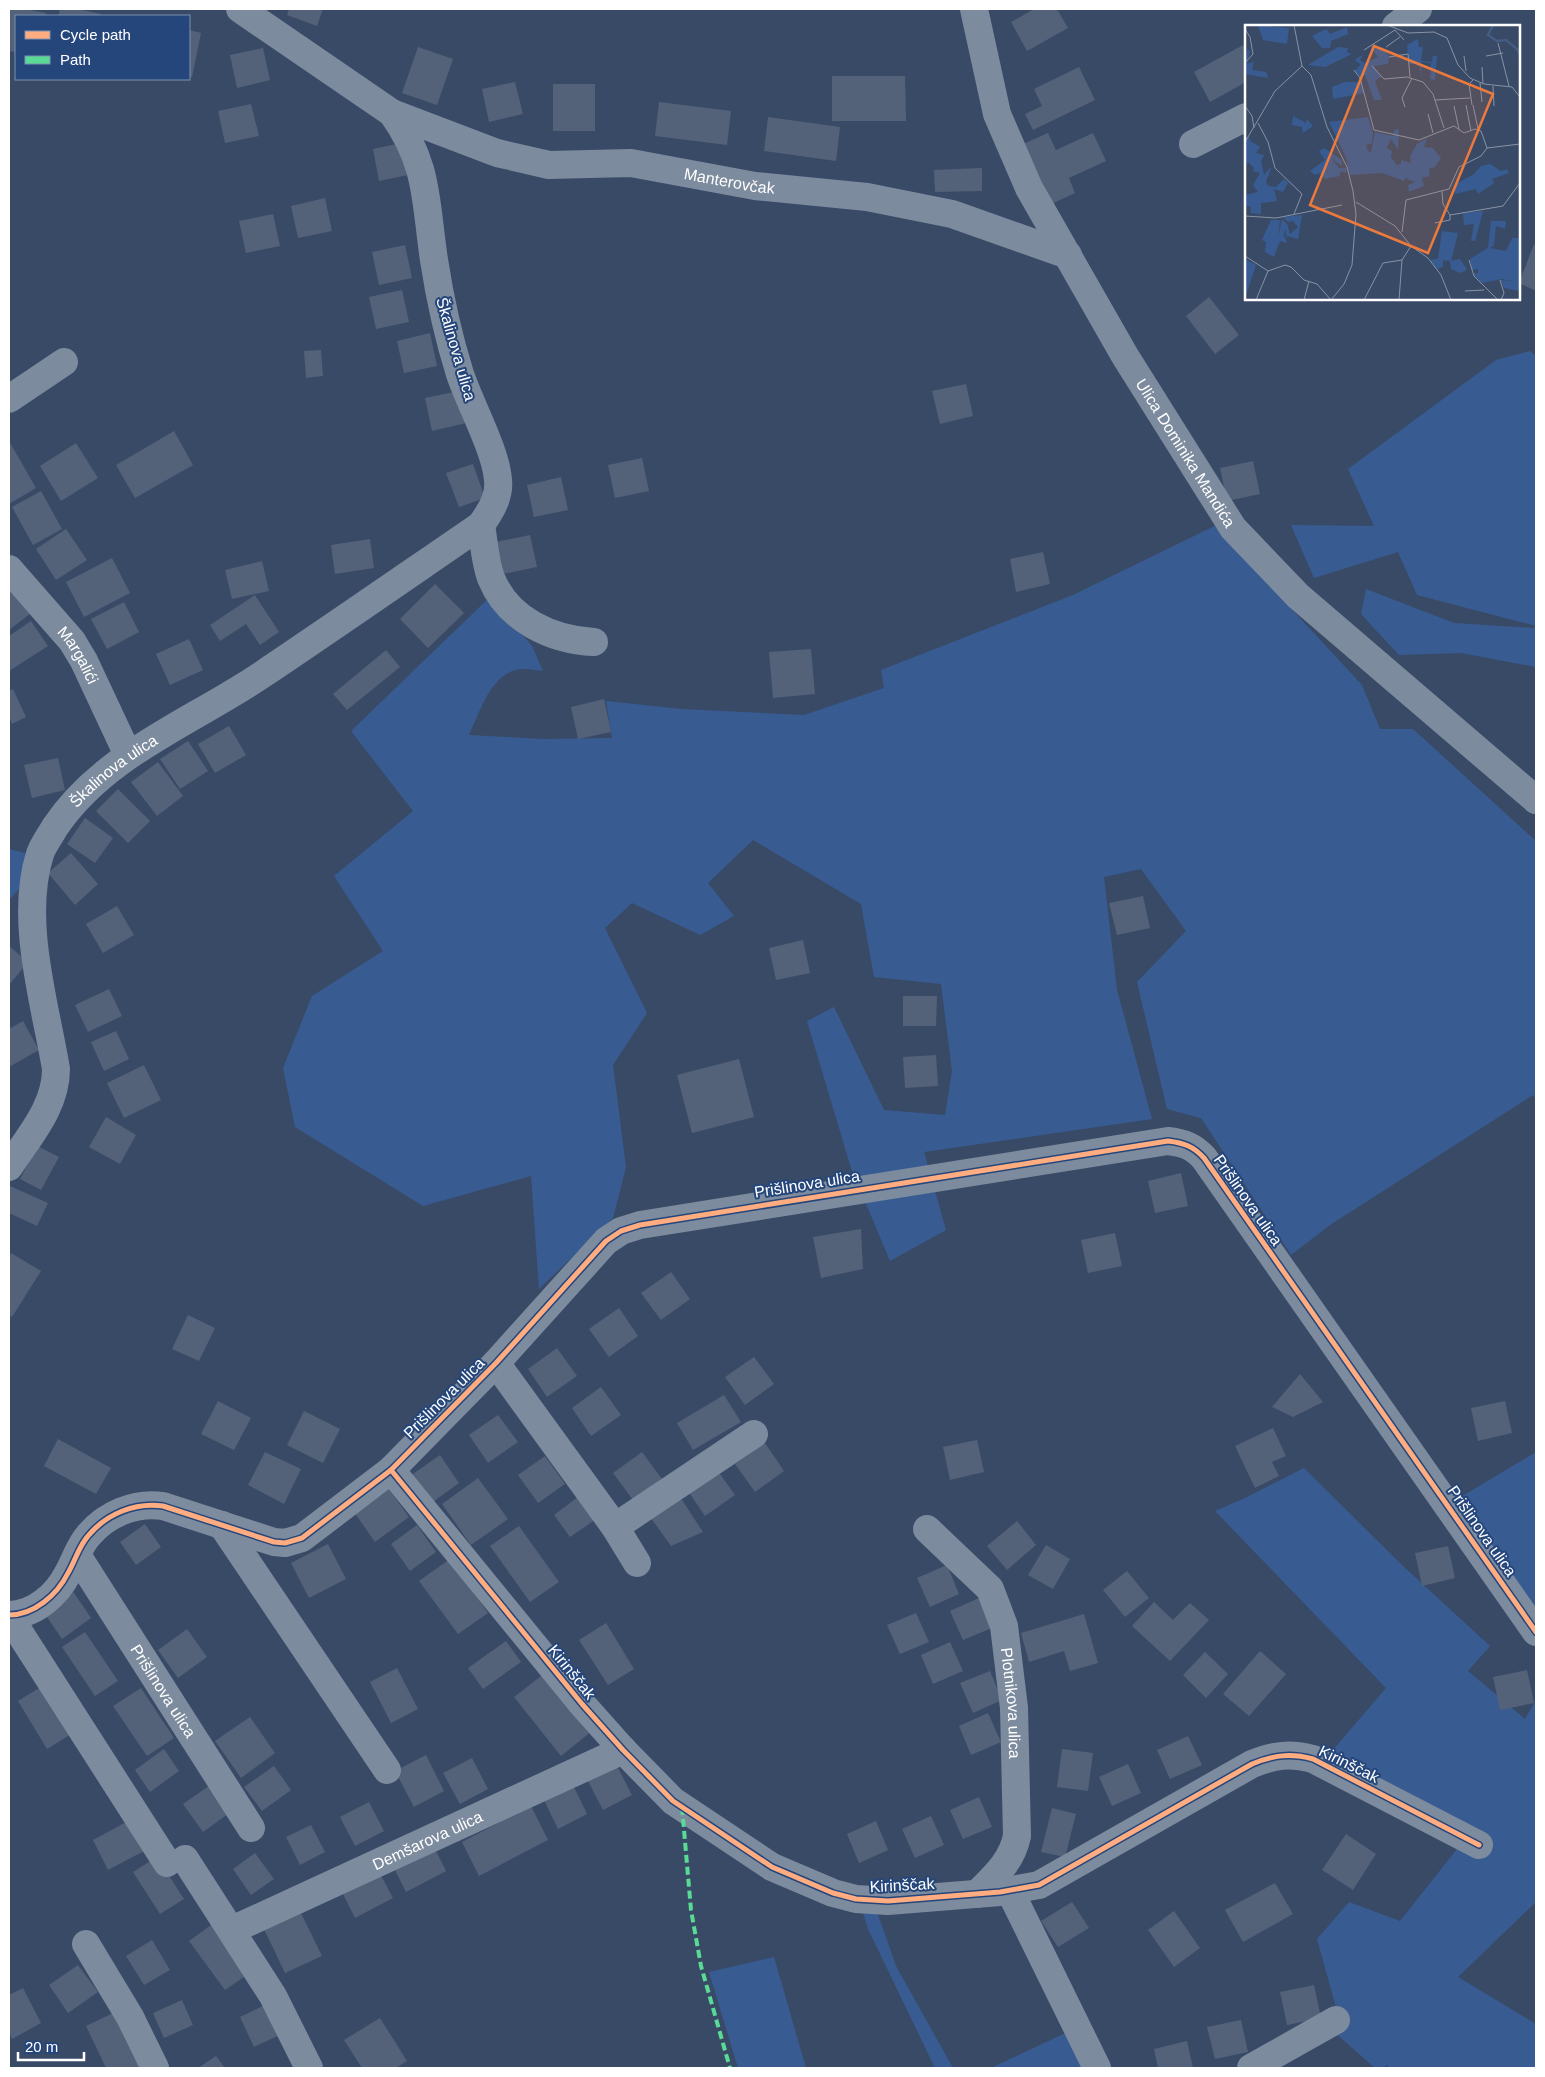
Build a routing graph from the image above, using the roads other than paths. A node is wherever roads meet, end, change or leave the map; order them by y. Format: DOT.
graph roads {
  1 [pos="240,9"];
  2 [pos="974,9"];
  3 [pos="1418,9"];
  4 [pos="1397,25"];
  5 [pos="392,113"];
  6 [pos="1245,118"];
  7 [pos="1193,144"];
  8 [pos="1068,255"];
  9 [pos="64,362"];
  10 [pos="9,399"];
  11 [pos="481,525"];
  12 [pos="9,569"];
  13 [pos="594,642"];
  14 [pos="128,755"];
  15 [pos="1536,800"];
  16 [pos="9,1167"];
  17 [pos="496,1363"];
  18 [pos="754,1434"];
  19 [pos="391,1470"];
  20 [pos="222,1525"];
  21 [pos="615,1527"];
  22 [pos="927,1529"];
  23 [pos="77,1555"];
  24 [pos="637,1563"];
  25 [pos="9,1615"];
  26 [pos="1536,1632"];
  27 [pos="624,1750"];
  28 [pos="387,1770"];
  29 [pos="251,1828"];
  30 [pos="1479,1845"];
  31 [pos="1010,1891"];
  32 [pos="977,1894"];
  33 [pos="232,1930"];
  34 [pos="86,1944"];
  35 [pos="1336,2020"];
  36 [pos="155,2068"];
  37 [pos="309,2068"];
  38 [pos="1097,2068"];
  39 [pos="1251,2068"];
  1 -- 5 [label="street"];
  2 -- 8 [label="street, Ulica Dominika Mandića"];
  3 -- 4 [label="street"];
  5 -- 8 [label="street, Manterovčak"];
  5 -- 11 [label="street, Škalinova ulica"];
  6 -- 7 [label="street"];
  8 -- 15 [label="street, Ulica Dominika Mandića"];
  9 -- 10 [label="street"];
  11 -- 13 [label="street"];
  11 -- 14 [label="street, Škalinova ulica"];
  12 -- 14 [label="street, Margalići"];
  14 -- 16 [label="street, Škalinova ulica"];
  17 -- 19 [label="street, Prišlinova ulica"];
  17 -- 21 [label="street, Prišlinova ulica"];
  17 -- 26 [label="street, Prišlinova ulica"];
  18 -- 21 [label="street"];
  19 -- 20 [label="street, Prišlinova ulica"];
  19 -- 27 [label="street, Kirinščak"];
  20 -- 23 [label="street, Prišlinova ulica"];
  20 -- 28 [label="street"];
  21 -- 24 [label="street, Prišlinova ulica"];
  22 -- 32 [label="street, Plotnikova ulica"];
  23 -- 25 [label="street, Prišlinova ulica"];
  23 -- 29 [label="street, Prišlinova ulica"];
  25 -- 33 [label="street"];
  27 -- 32 [label="street, Kirinščak"];
  27 -- 33 [label="street, Demšarova ulica"];
  30 -- 31 [label="street, Kirinščak"];
  31 -- 32 [label="street, Kirinščak"];
  31 -- 38 [label="street"];
  33 -- 37 [label="street"];
  34 -- 36 [label="street"];
  35 -- 39 [label="street"];
}
